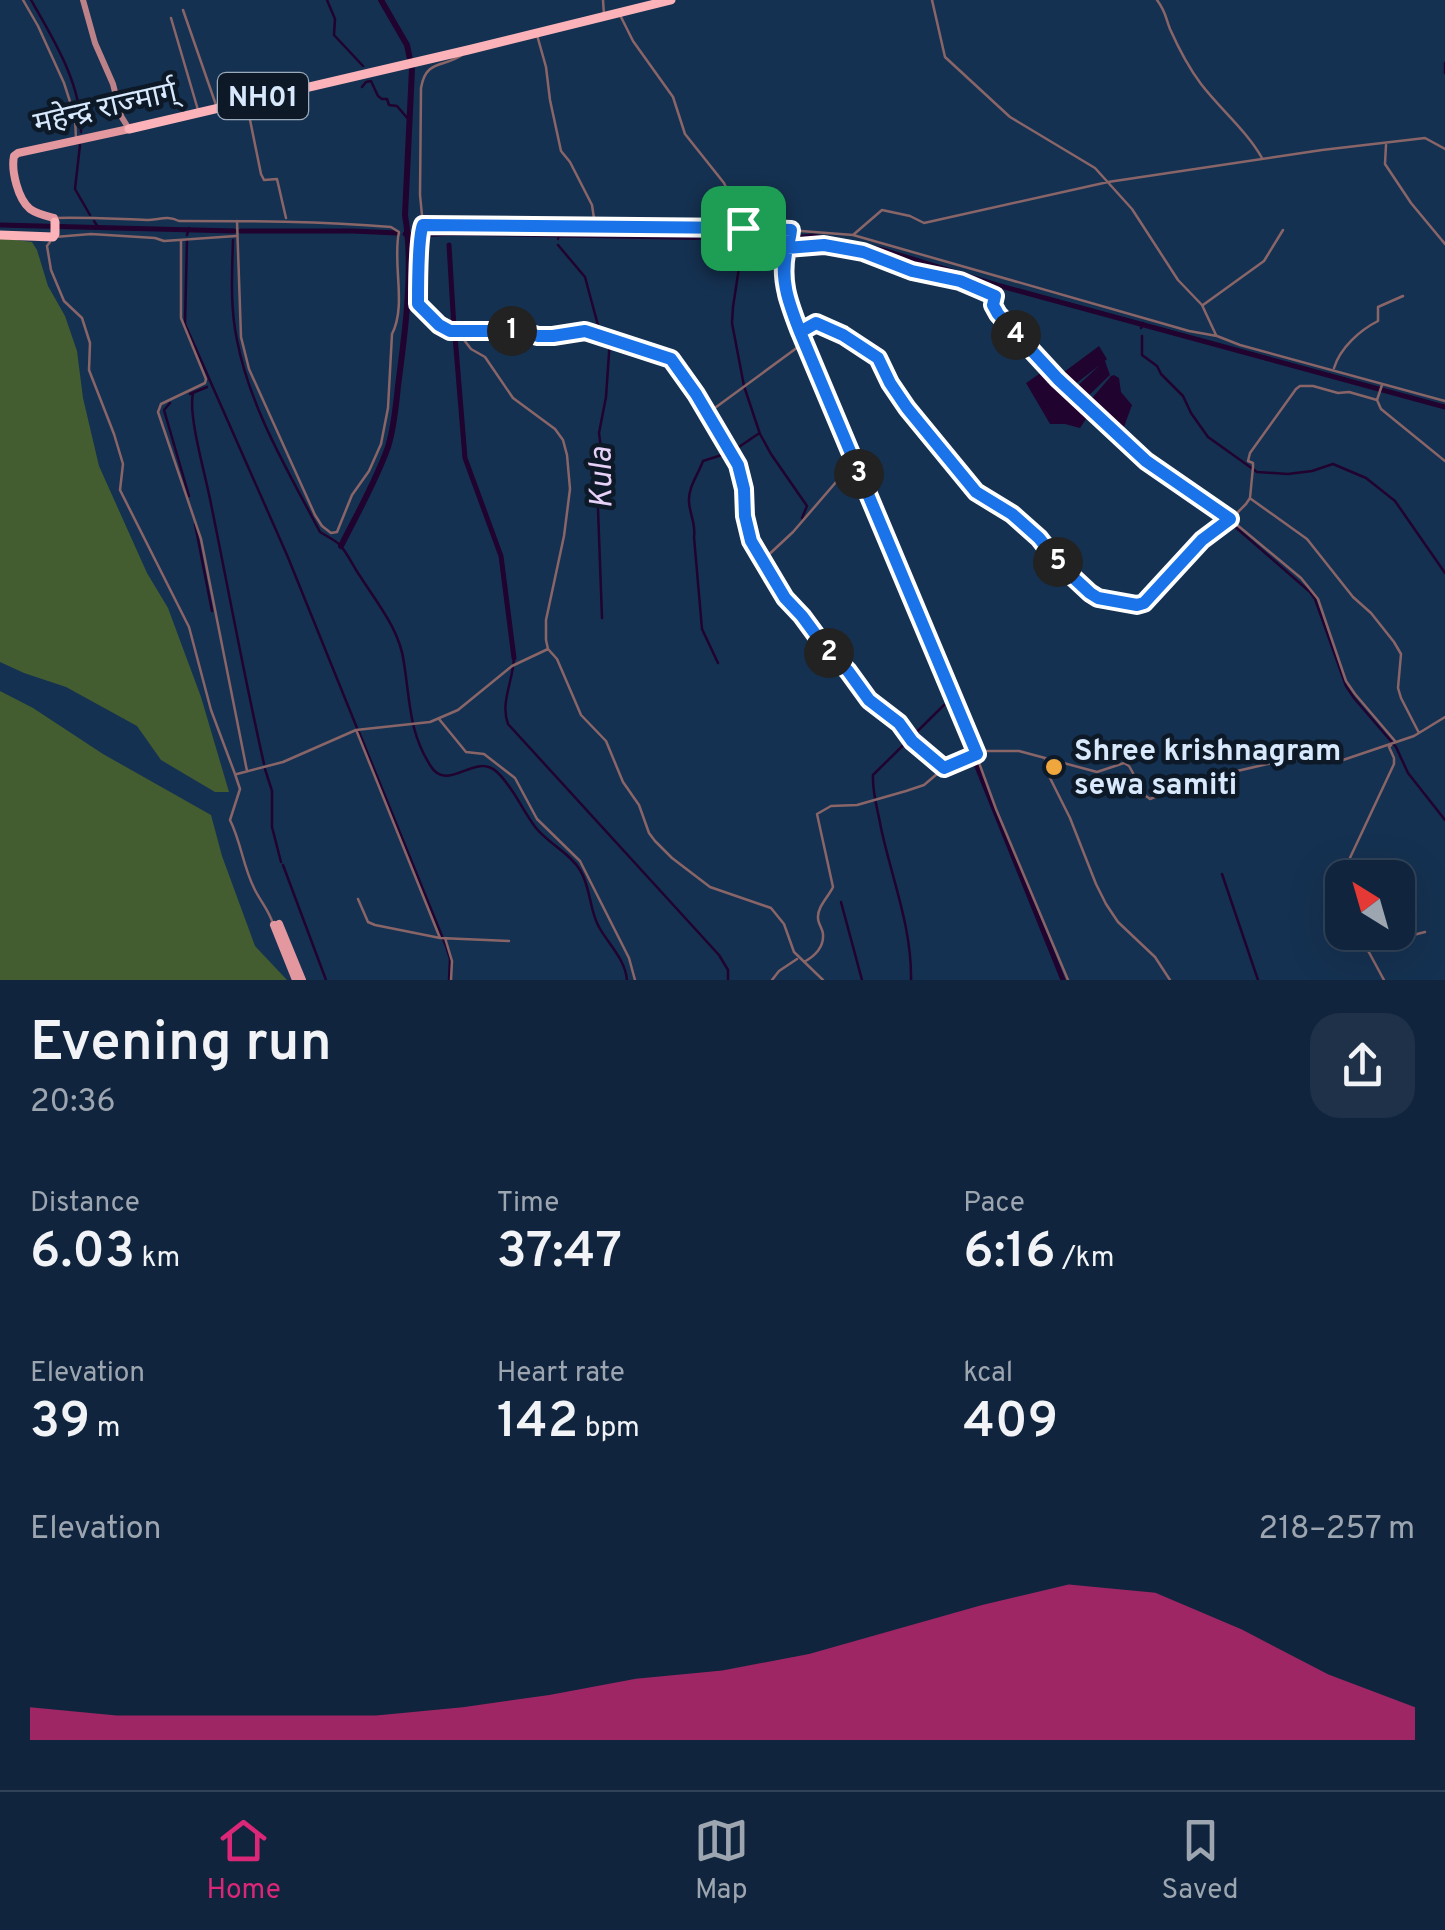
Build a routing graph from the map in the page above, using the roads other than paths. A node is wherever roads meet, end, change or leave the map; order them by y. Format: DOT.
graph roads {
  1 [pos="22,0"];
  2 [pos="82,0"];
  3 [pos="603,0"];
  4 [pos="671,0"];
  5 [pos="932,0"];
  6 [pos="1157,0"];
  7 [pos="183,10"];
  8 [pos="619,14"];
  9 [pos="604,16"];
  10 [pos="171,18"];
  11 [pos="536,32"];
  12 [pos="468,50"];
  13 [pos="246,101"];
  14 [pos="216,107"];
  15 [pos="198,111"];
  16 [pos="129,128"];
  17 [pos="76,140"];
  18 [pos="1386,143"];
  19 [pos="1445,149"];
  20 [pos="1262,158"];
  21 [pos="1108,182"];
  22 [pos="286,220"];
  23 [pos="237,222"];
  24 [pos="423,225"];
  25 [pos="54,227"];
  26 [pos="595,227"];
  27 [pos="743,228"];
  28 [pos="1283,230"];
  29 [pos="791,232"];
  30 [pos="0,235"];
  31 [pos="853,235"];
  32 [pos="237,236"];
  33 [pos="181,238"];
  34 [pos="1445,244"];
  35 [pos="777,245"];
  36 [pos="787,248"];
  37 [pos="1403,296"];
  38 [pos="1202,306"];
  39 [pos="458,332"];
  40 [pos="800,332"];
  41 [pos="1217,336"];
  42 [pos="799,347"];
  43 [pos="1333,370"];
  44 [pos="1382,386"];
  45 [pos="1378,398"];
  46 [pos="1445,401"];
  47 [pos="707,414"];
  48 [pos="1445,461"];
  49 [pos="850,466"];
  50 [pos="1250,498"];
  51 [pos="1228,521"];
  52 [pos="762,561"];
  53 [pos="548,649"];
  54 [pos="438,718"];
  55 [pos="1445,718"];
  56 [pos="356,730"];
  57 [pos="1419,733"];
  58 [pos="1394,743"];
  59 [pos="976,754"];
  60 [pos="968,756"];
  61 [pos="1045,759"];
  62 [pos="944,768"];
  63 [pos="247,771"];
  64 [pos="235,774"];
  65 [pos="1350,860"];
  66 [pos="358,899"];
  67 [pos="276,925"];
  68 [pos="1425,932"];
  69 [pos="443,938"];
  70 [pos="508,940"];
  71 [pos="1367,951"];
  72 [pos="800,958"];
  73 [pos="803,963"];
  74 [pos="299,980"];
  75 [pos="451,980"];
  76 [pos="635,980"];
  77 [pos="772,980"];
  78 [pos="823,980"];
  79 [pos="1068,980"];
  80 [pos="1170,980"];
  81 [pos="1384,980"];
  1 -- 17 [label="street"];
  2 -- 16 [label="street"];
  3 -- 9 [label="street"];
  4 -- 8 [label="highway, महेन्द्र राज्मार्ग् / NH01"];
  5 -- 21 [label="street"];
  6 -- 20 [label="street"];
  7 -- 14 [label="street"];
  8 -- 9 [label="highway, महेन्द्र राज्मार्ग् / NH01"];
  8 -- 27 [label="street"];
  9 -- 11 [label="highway, महेन्द्र राज्मार्ग् / NH01"];
  10 -- 15 [label="street"];
  11 -- 12 [label="highway, महेन्द्र राज्मार्ग् / NH01"];
  11 -- 26 [label="street"];
  12 -- 13 [label="highway, महेन्द्र राज्मार्ग् / NH01"];
  12 -- 24 [label="street"];
  13 -- 14 [label="highway, महेन्द्र राज्मार्ग् / NH01"];
  13 -- 22 [label="street"];
  14 -- 15 [label="highway, महेन्द्र राज्मार्ग् / NH01"];
  15 -- 16 [label="highway, महेन्द्र राज्मार्ग् / NH01"];
  16 -- 17 [label="main road, महेन्द्र राज्मार्ग्"];
  17 -- 25 [label="main road, महेन्द्र राज्मार्ग्"];
  18 -- 19 [label="street"];
  18 -- 20 [label="street"];
  18 -- 34 [label="street"];
  20 -- 21 [label="street"];
  21 -- 31 [label="street"];
  21 -- 38 [label="street"];
  22 -- 23 [label="street"];
  22 -- 32 [label="street"];
  23 -- 25 [label="street"];
  23 -- 32 [label="street"];
  24 -- 26 [label="street"];
  24 -- 39 [label="street"];
  25 -- 30 [label="highway"];
  25 -- 33 [label="street"];
  25 -- 64 [label="street"];
  26 -- 27 [label="street"];
  27 -- 29 [label="street"];
  28 -- 38 [label="street"];
  29 -- 31 [label="street"];
  29 -- 36 [label="street"];
  31 -- 41 [label="street"];
  32 -- 33 [label="street"];
  33 -- 63 [label="street"];
  35 -- 42 [label="street"];
  36 -- 40 [label="street"];
  36 -- 51 [label="street"];
  37 -- 43 [label="street"];
  38 -- 41 [label="street"];
  39 -- 47 [label="street"];
  39 -- 53 [label="street"];
  40 -- 51 [label="street"];
  40 -- 59 [label="street"];
  41 -- 43 [label="street"];
  42 -- 47 [label="street"];
  42 -- 49 [label="street"];
  43 -- 44 [label="street"];
  44 -- 45 [label="street"];
  44 -- 46 [label="street"];
  45 -- 48 [label="street"];
  45 -- 50 [label="street"];
  47 -- 52 [label="street"];
  49 -- 52 [label="street"];
  49 -- 60 [label="street"];
  50 -- 51 [label="street"];
  50 -- 57 [label="street"];
  51 -- 58 [label="street"];
  52 -- 62 [label="street"];
  53 -- 54 [label="street"];
  53 -- 72 [label="street"];
  54 -- 56 [label="street"];
  54 -- 76 [label="street"];
  55 -- 57 [label="street"];
  56 -- 63 [label="street"];
  56 -- 69 [label="street"];
  57 -- 58 [label="street"];
  58 -- 61 [label="street"];
  58 -- 65 [label="street"];
  59 -- 60 [label="street"];
  59 -- 61 [label="street"];
  59 -- 79 [label="street"];
  60 -- 62 [label="street"];
  61 -- 80 [label="street"];
  62 -- 73 [label="street"];
  63 -- 64 [label="street"];
  64 -- 67 [label="street"];
  66 -- 69 [label="street"];
  67 -- 74 [label="main road"];
  68 -- 71 [label="street"];
  69 -- 70 [label="street"];
  69 -- 75 [label="street"];
  71 -- 81 [label="street"];
  72 -- 73 [label="street"];
  72 -- 77 [label="street"];
  73 -- 78 [label="street"];
}
